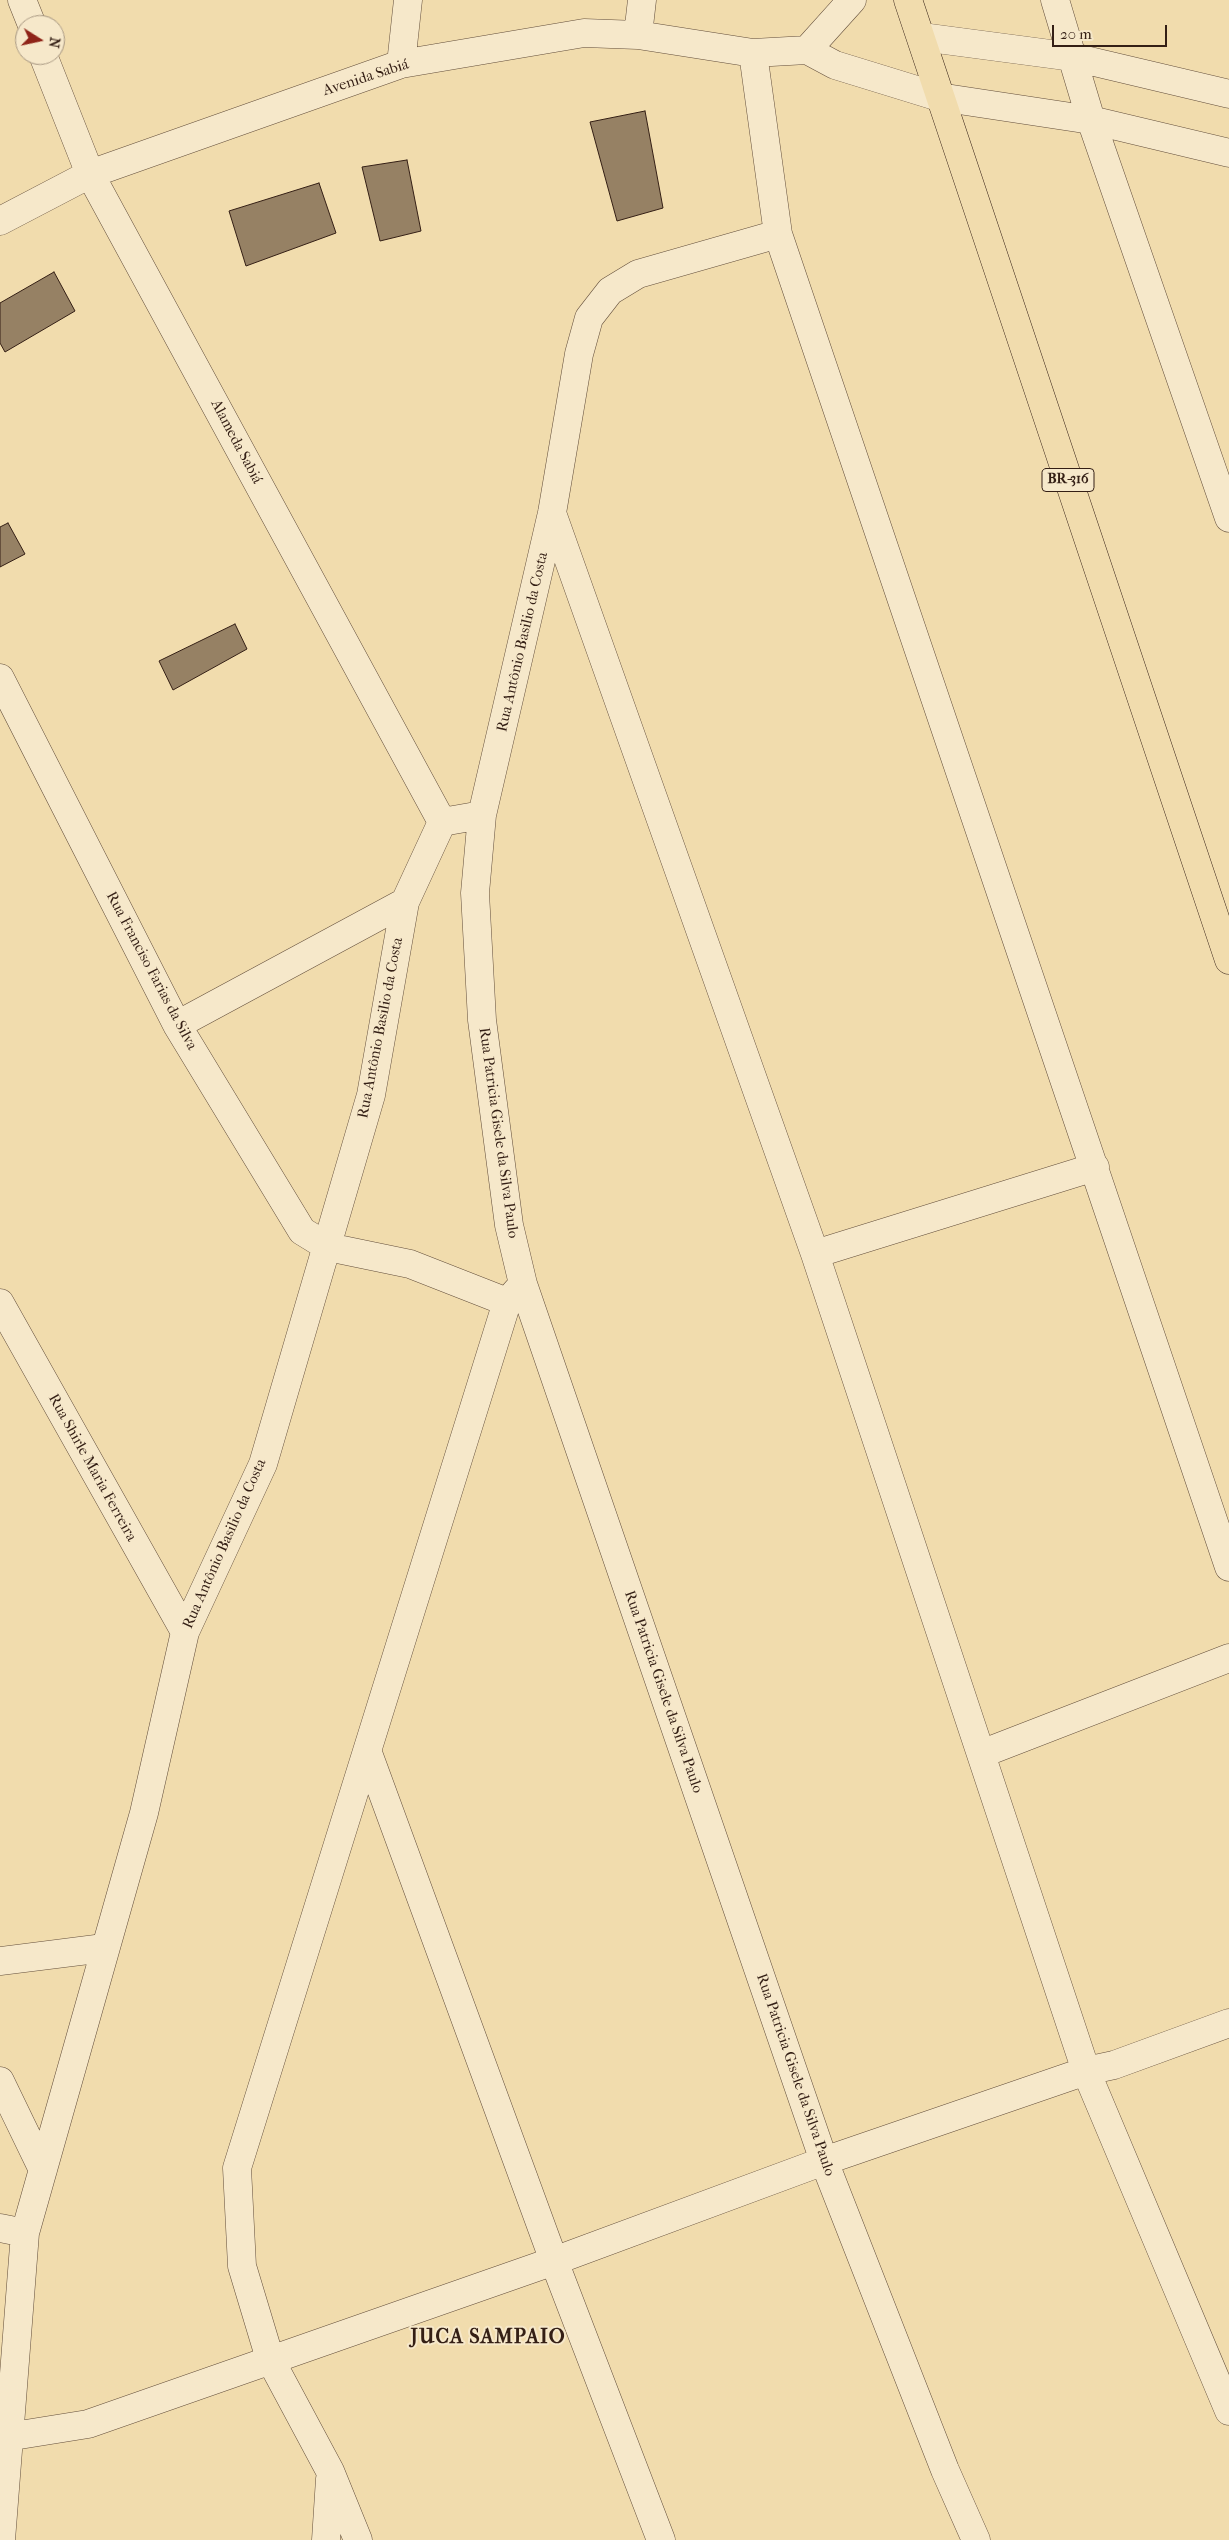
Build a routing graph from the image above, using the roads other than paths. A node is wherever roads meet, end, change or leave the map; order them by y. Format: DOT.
graph roads {
  1 [pos="22,0"];
  2 [pos="408,0"];
  3 [pos="642,0"];
  4 [pos="852,0"];
  5 [pos="908,0"];
  6 [pos="1055,0"];
  7 [pos="28,15"];
  8 [pos="638,35"];
  9 [pos="922,38"];
  10 [pos="807,50"];
  11 [pos="754,53"];
  12 [pos="1074,57"];
  13 [pos="401,64"];
  14 [pos="48,65"];
  15 [pos="1229,94"];
  16 [pos="939,97"];
  17 [pos="1092,120"];
  18 [pos="1229,153"];
  19 [pos="90,174"];
  20 [pos="0,221"];
  21 [pos="778,234"];
  22 [pos="552,513"];
  23 [pos="1229,518"];
  24 [pos="0,678"];
  25 [pos="482,815"];
  26 [pos="442,822"];
  27 [pos="405,902"];
  28 [pos="1229,960"];
  29 [pos="176,1025"];
  30 [pos="1095,1167"];
  31 [pos="328,1247"];
  32 [pos="815,1254"];
  33 [pos="515,1293"];
  34 [pos="0,1303"];
  35 [pos="1229,1567"];
  36 [pos="184,1632"];
  37 [pos="1229,1658"];
  38 [pos="368,1753"];
  39 [pos="981,1754"];
  40 [pos="104,1948"];
  41 [pos="0,1961"];
  42 [pos="1229,2023"];
  43 [pos="1086,2071"];
  44 [pos="0,2081"];
  45 [pos="824,2161"];
  46 [pos="43,2170"];
  47 [pos="12,2230"];
  48 [pos="554,2261"];
  49 [pos="270,2359"];
  50 [pos="1229,2411"];
  51 [pos="4,2437"];
  52 [pos="330,2470"];
  53 [pos="0,2540"];
  54 [pos="326,2540"];
  55 [pos="358,2540"];
  56 [pos="661,2540"];
  57 [pos="976,2540"];
  1 -- 7 [label="street"];
  2 -- 13 [label="street"];
  3 -- 8 [label="street"];
  4 -- 10 [label="street"];
  5 -- 9 [label="highway, BR-316"];
  6 -- 12 [label="street"];
  8 -- 11 [label="street, Avenida Sabiá"];
  8 -- 13 [label="street, Avenida Sabiá"];
  9 -- 12 [label="street"];
  9 -- 16 [label="highway, BR-316"];
  10 -- 11 [label="street, Avenida Sabiá"];
  10 -- 16 [label="street"];
  11 -- 21 [label="street"];
  12 -- 15 [label="street"];
  12 -- 17 [label="street"];
  13 -- 19 [label="street, Avenida Sabiá"];
  14 -- 19 [label="street, Alameda Sabiá"];
  16 -- 17 [label="street"];
  16 -- 28 [label="highway, BR-316"];
  17 -- 18 [label="street"];
  17 -- 23 [label="street"];
  19 -- 20 [label="street, Avenida Sabiá"];
  19 -- 26 [label="street, Alameda Sabiá"];
  21 -- 22 [label="street, Rua Antônio Basilio da Costa"];
  21 -- 30 [label="street"];
  22 -- 25 [label="street, Rua Antônio Basilio da Costa"];
  22 -- 32 [label="street"];
  24 -- 29 [label="street, Rua Franciso Farias da Silva"];
  25 -- 26 [label="street"];
  25 -- 33 [label="street, Rua Patricia Gisele da Silva Paulo"];
  26 -- 27 [label="street, Rua Antônio Basilio da Costa"];
  27 -- 29 [label="street"];
  27 -- 31 [label="street, Rua Antônio Basilio da Costa"];
  29 -- 31 [label="street, Rua Franciso Farias da Silva"];
  30 -- 32 [label="street"];
  30 -- 35 [label="street"];
  31 -- 33 [label="street"];
  31 -- 36 [label="street, Rua Antônio Basilio da Costa"];
  32 -- 39 [label="street"];
  33 -- 38 [label="street"];
  33 -- 45 [label="street, Rua Patricia Gisele da Silva Paulo"];
  34 -- 36 [label="street, Rua Shirle Maria Ferreira"];
  36 -- 40 [label="street, Rua Antônio Basilio da Costa"];
  37 -- 39 [label="street"];
  38 -- 48 [label="street"];
  38 -- 49 [label="street"];
  39 -- 43 [label="street"];
  40 -- 41 [label="street"];
  40 -- 46 [label="street, Rua Antônio Basilio da Costa"];
  42 -- 43 [label="street"];
  43 -- 45 [label="street"];
  43 -- 50 [label="street"];
  44 -- 46 [label="street"];
  45 -- 48 [label="street"];
  45 -- 57 [label="street, Rua Patricia Gisele da Silva Paulo"];
  46 -- 47 [label="street, Rua Antônio Basilio da Costa"];
  47 -- 51 [label="street, Rua Antônio Basilio da Costa"];
  48 -- 49 [label="street"];
  48 -- 56 [label="street"];
  49 -- 51 [label="street"];
  49 -- 52 [label="street"];
  51 -- 53 [label="street, Rua Antônio Basilio da Costa"];
  52 -- 54 [label="street"];
  52 -- 55 [label="street"];
}
